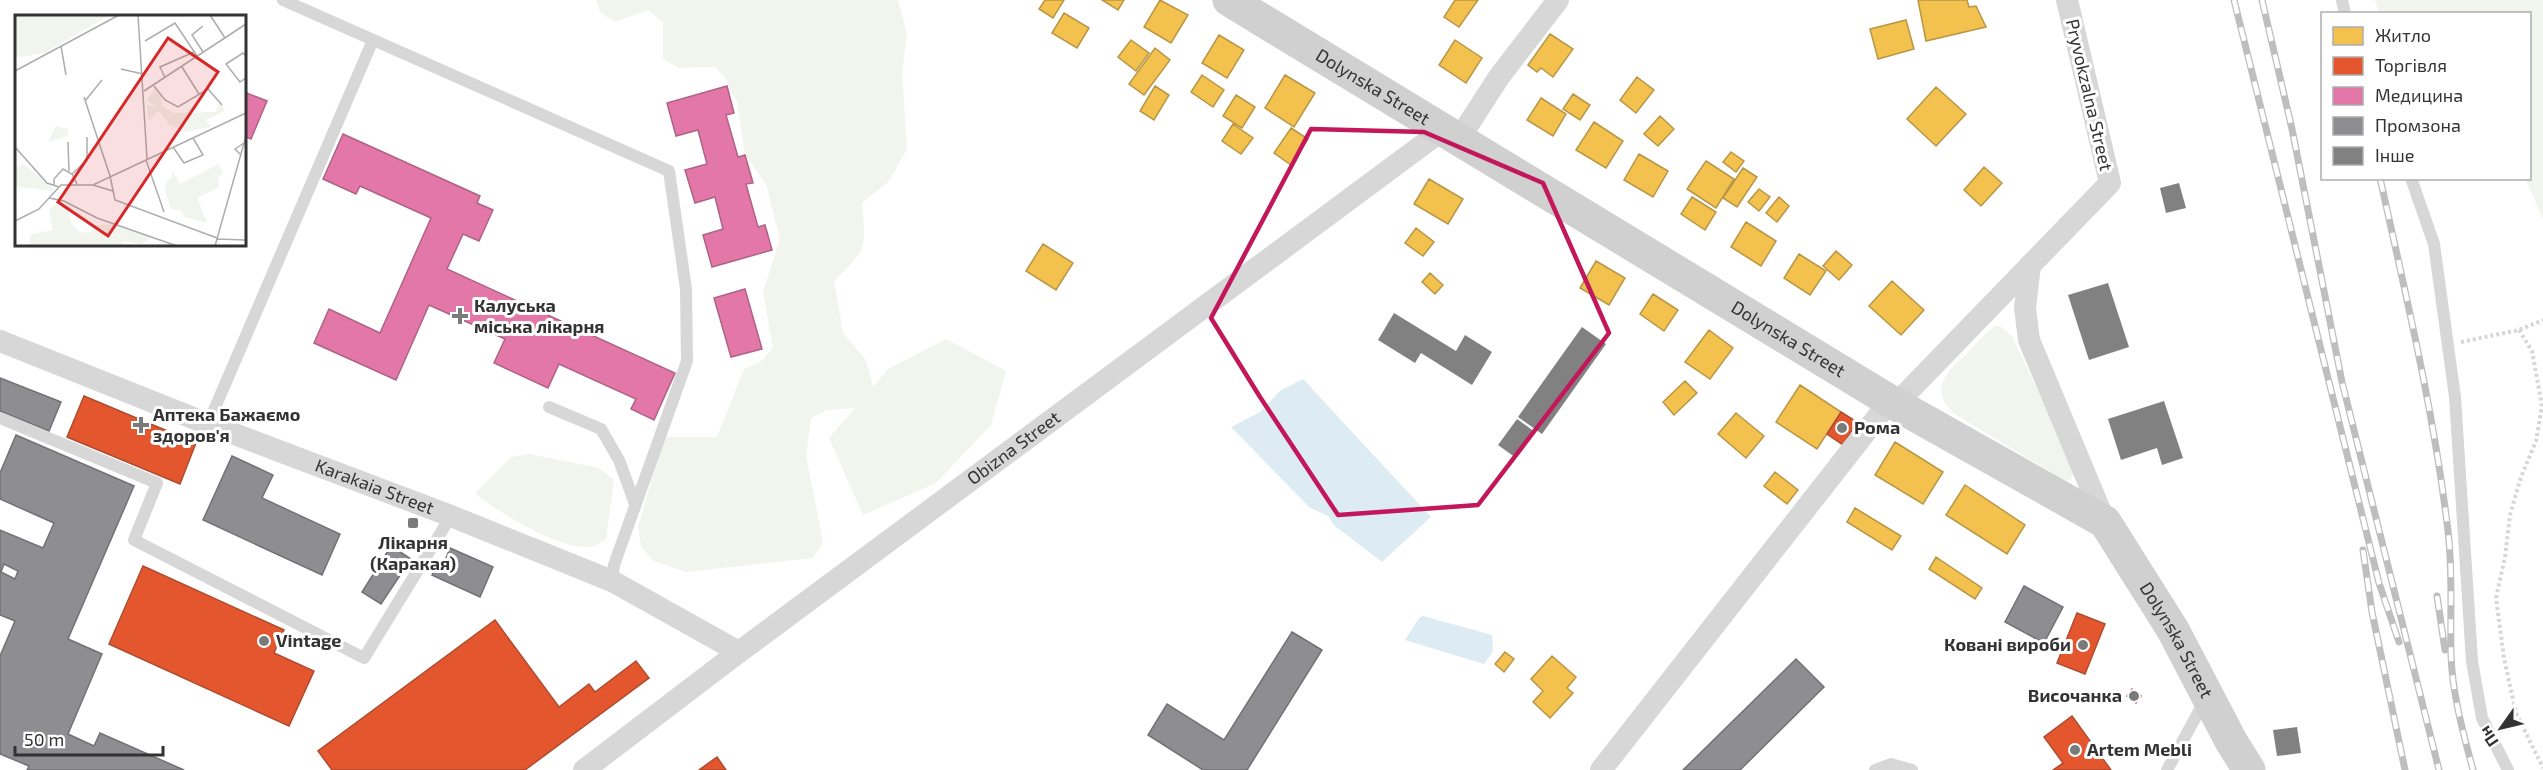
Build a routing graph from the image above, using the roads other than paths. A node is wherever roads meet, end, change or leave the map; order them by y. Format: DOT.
graph roads {
  1 [pos="283,0"];
  2 [pos="1229,0"];
  3 [pos="1558,0"];
  4 [pos="2067,0"];
  5 [pos="373,40"];
  6 [pos="1452,134"];
  7 [pos="2412,180"];
  8 [pos="2030,265"];
  9 [pos="0,341"];
  10 [pos="1893,403"];
  11 [pos="549,407"];
  12 [pos="0,418"];
  13 [pos="208,424"];
  14 [pos="635,504"];
  15 [pos="451,516"];
  16 [pos="2105,522"];
  17 [pos="612,581"];
  18 [pos="739,652"];
  19 [pos="2207,696"];
  20 [pos="584,770"];
  21 [pos="1601,770"];
  22 [pos="1875,770"];
  23 [pos="1912,770"];
  24 [pos="2167,770"];
  25 [pos="2249,770"];
  26 [pos="2508,770"];
  1 -- 5 [label="lane"];
  2 -- 6 [label="main road, Dolynska Street"];
  3 -- 6 [label="street"];
  4 -- 8 [label="street, Pryvokzalna Street"];
  5 -- 13 [label="lane"];
  5 -- 14 [label="lane"];
  6 -- 10 [label="main road, Dolynska Street"];
  6 -- 18 [label="street, Obizna Street"];
  7 -- 26 [label="lane"];
  8 -- 10 [label="street, Pryvokzalna Street"];
  8 -- 16 [label="street"];
  9 -- 13 [label="street, Karakaia Street"];
  10 -- 16 [label="main road, Dolynska Street"];
  10 -- 21 [label="street, Pryvokzalna Street"];
  11 -- 14 [label="lane"];
  12 -- 15 [label="lane"];
  13 -- 15 [label="street, Karakaia Street"];
  14 -- 17 [label="lane"];
  15 -- 17 [label="street, Karakaia Street"];
  16 -- 19 [label="main road, Dolynska Street"];
  17 -- 18 [label="street, Karakaia Street"];
  18 -- 20 [label="street, Obizna Street"];
  19 -- 24 [label="lane"];
  19 -- 25 [label="main road, Dolynska Street"];
  22 -- 23 [label="lane"];
}
